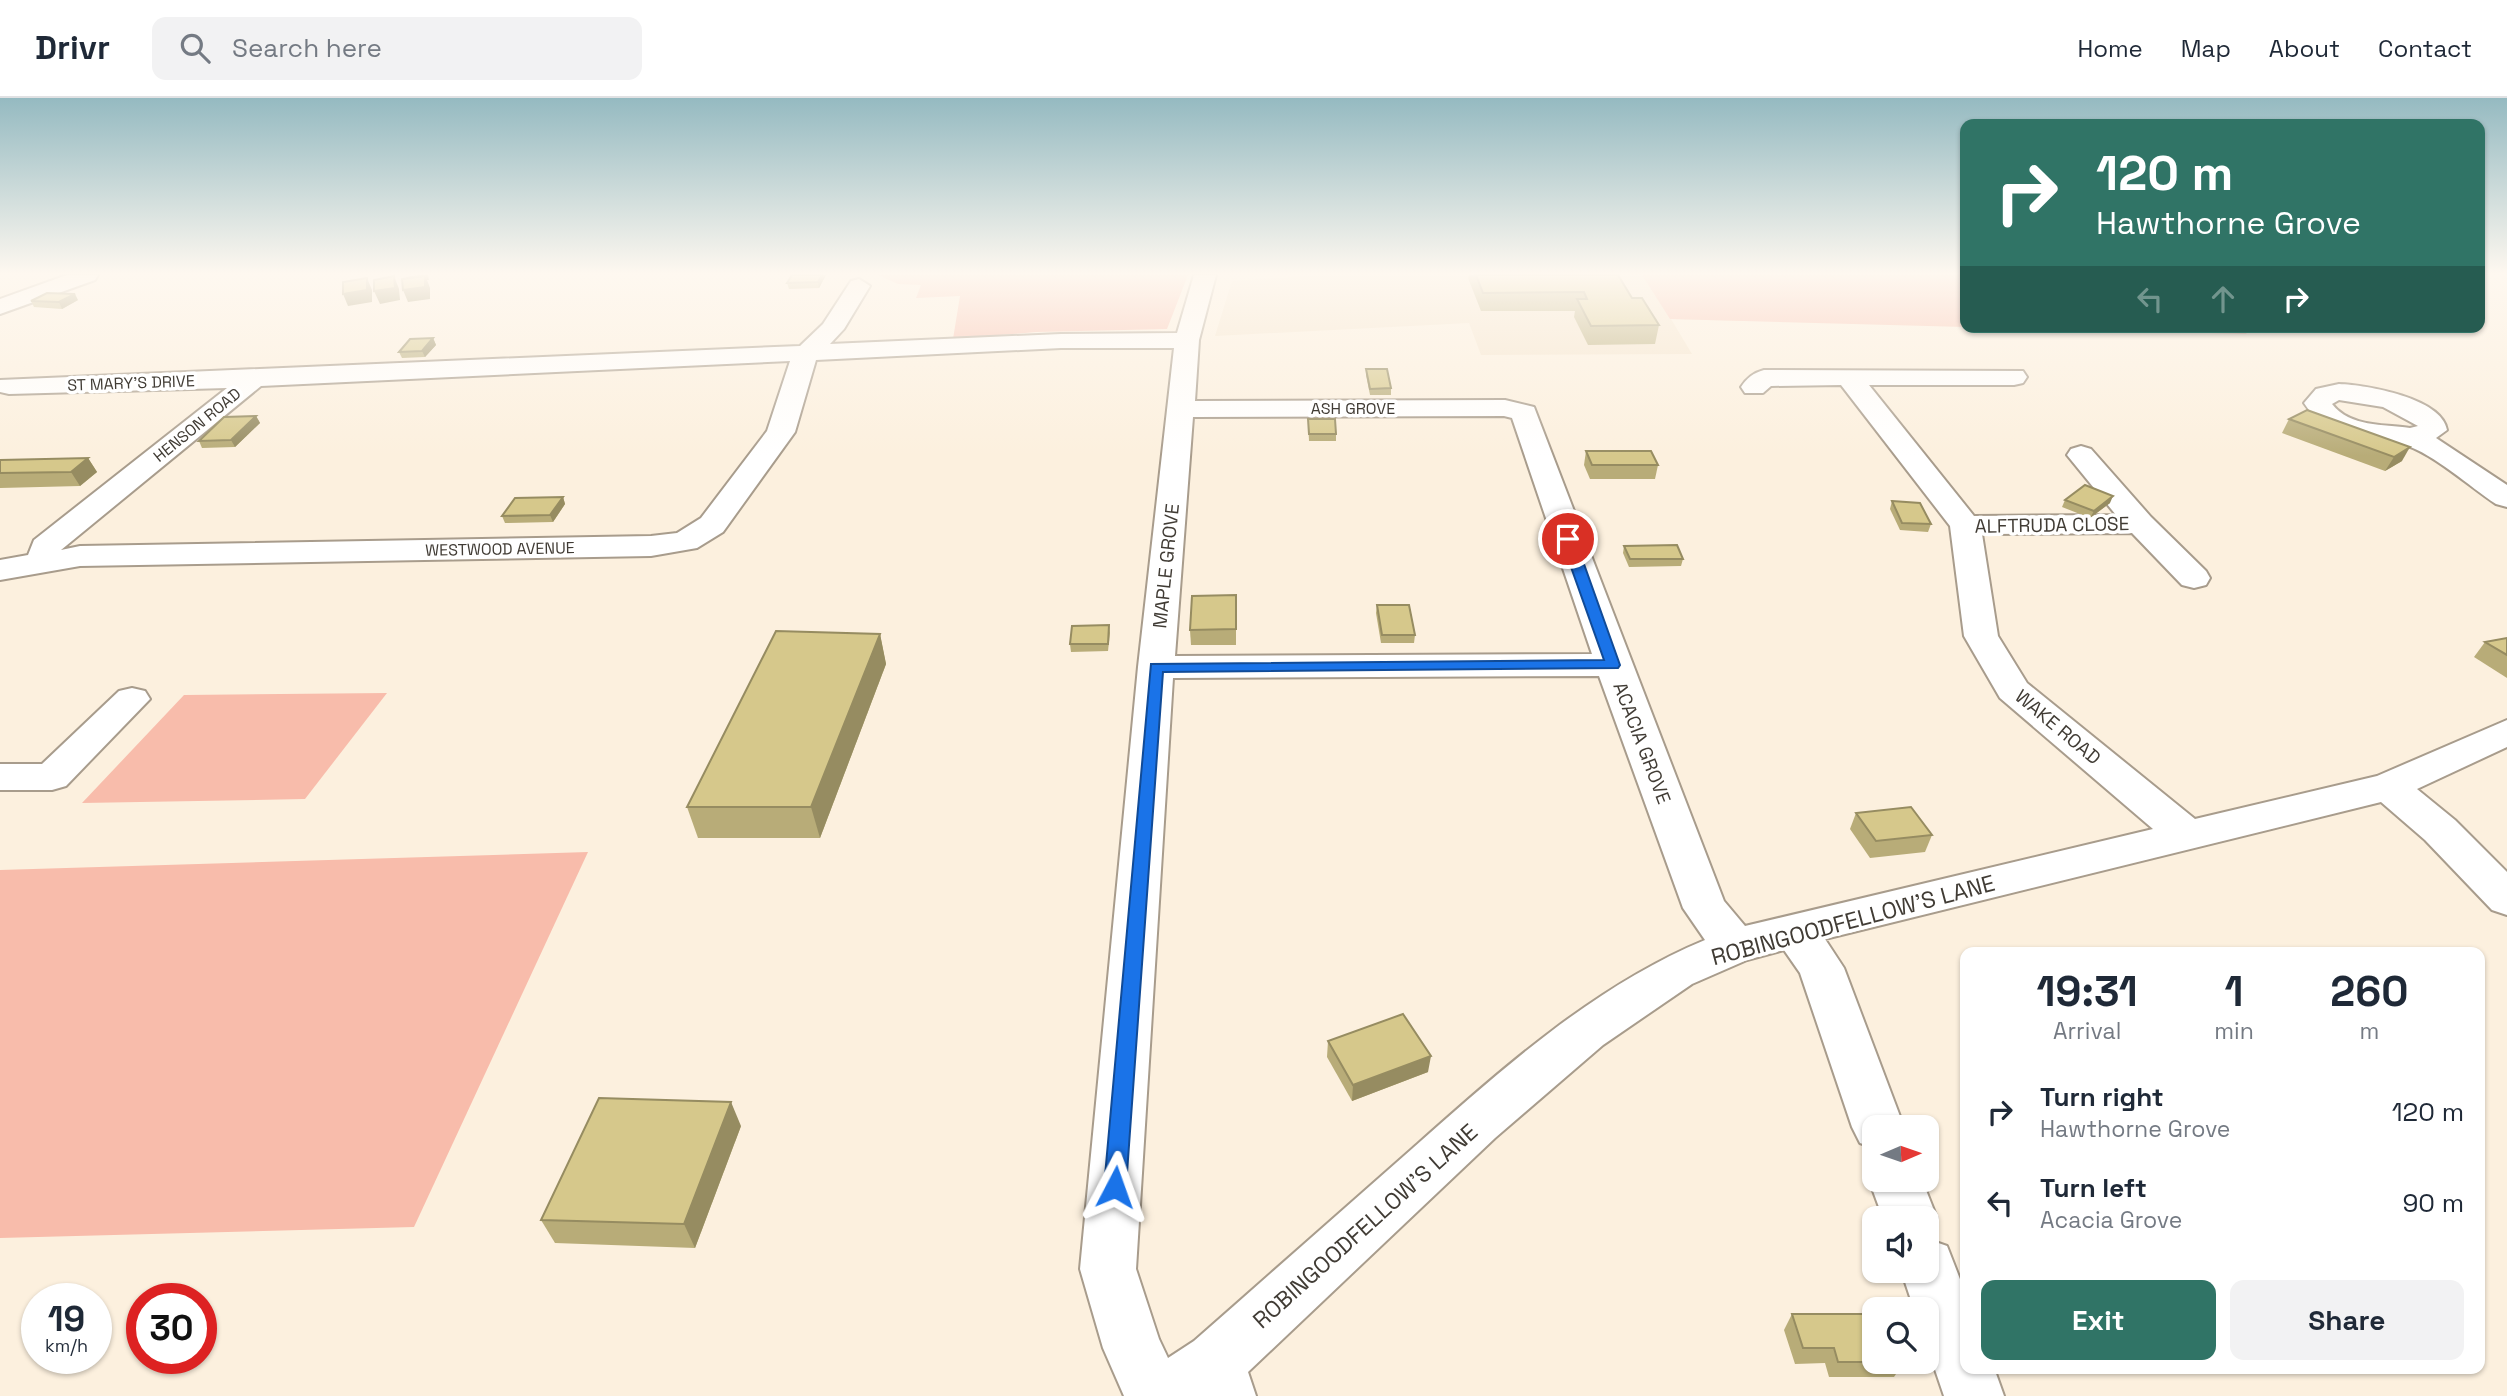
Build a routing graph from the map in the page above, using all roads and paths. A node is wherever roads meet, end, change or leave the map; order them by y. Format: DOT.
graph roads {
  1 [pos="825,336"];
  2 [pos="1188,336"];
  3 [pos="1187,340"];
  4 [pos="805,355"];
  5 [pos="1849,377"];
  6 [pos="2014,377"];
  7 [pos="254,379"];
  8 [pos="9,386"];
  9 [pos="1754,387"];
  10 [pos="1182,409"];
  11 [pos="1524,413"];
  12 [pos="2412,438"];
  13 [pos="2081,456"];
  14 [pos="2507,498"];
  15 [pos="2140,524"];
  16 [pos="1965,525"];
  17 [pos="43,561"];
  18 [pos="0,570"];
  19 [pos="2194,579"];
  20 [pos="1613,665"];
  21 [pos="1156,667"];
  22 [pos="132,699"];
  23 [pos="2507,732"];
  24 [pos="0,777"];
  25 [pos="2388,788"];
  26 [pos="2187,835"];
  27 [pos="2507,900"];
  28 [pos="1794,930"];
  29 [pos="1735,946"];
  30 [pos="1874,1115"];
  31 [pos="1933,1283"];
  32 [pos="1960,1357"];
  33 [pos="1966,1374"];
  34 [pos="1221,1379"];
  35 [pos="1155,1396"];
  36 [pos="1165,1396"];
  37 [pos="1974,1396"];
  1 -- 4 [label="street, WESTWOOD AVENUE"];
  2 -- 3 [label="street, MAPLE GROVE"];
  3 -- 4 [label="street, HENSON ROAD"];
  3 -- 10 [label="street, MAPLE GROVE"];
  4 -- 7 [label="street, HENSON ROAD"];
  4 -- 17 [label="street, WESTWOOD AVENUE"];
  5 -- 6 [label="street"];
  5 -- 9 [label="street"];
  5 -- 16 [label="street, WAKE ROAD"];
  7 -- 8 [label="street, ST MARY'S DRIVE"];
  7 -- 17 [label="street, HENSON ROAD"];
  10 -- 11 [label="street, ASH GROVE"];
  10 -- 21 [label="street, MAPLE GROVE"];
  11 -- 20 [label="street, ACACIA GROVE"];
  12 -- 14 [label="street"];
  13 -- 15 [label="street, ALFTRUDA CLOSE"];
  15 -- 16 [label="street, ALFTRUDA CLOSE"];
  15 -- 19 [label="street, ALFTRUDA CLOSE"];
  16 -- 26 [label="street, WAKE ROAD"];
  17 -- 18 [label="street, WESTWOOD AVENUE"];
  20 -- 21 [label="street"];
  20 -- 29 [label="street, ACACIA GROVE"];
  21 -- 35 [label="street, MAPLE GROVE"];
  22 -- 24 [label="street"];
  23 -- 25 [label="street, ROBINGOODFELLOW'S LANE"];
  25 -- 26 [label="street, ROBINGOODFELLOW'S LANE"];
  25 -- 27 [label="street"];
  26 -- 28 [label="street, ROBINGOODFELLOW'S LANE"];
  28 -- 29 [label="street, ROBINGOODFELLOW'S LANE"];
  28 -- 30 [label="street"];
  29 -- 34 [label="street, ROBINGOODFELLOW'S LANE"];
  31 -- 32 [label="street"];
  33 -- 37 [label="street"];
  34 -- 36 [label="street, ROBINGOODFELLOW'S LANE"];
}
